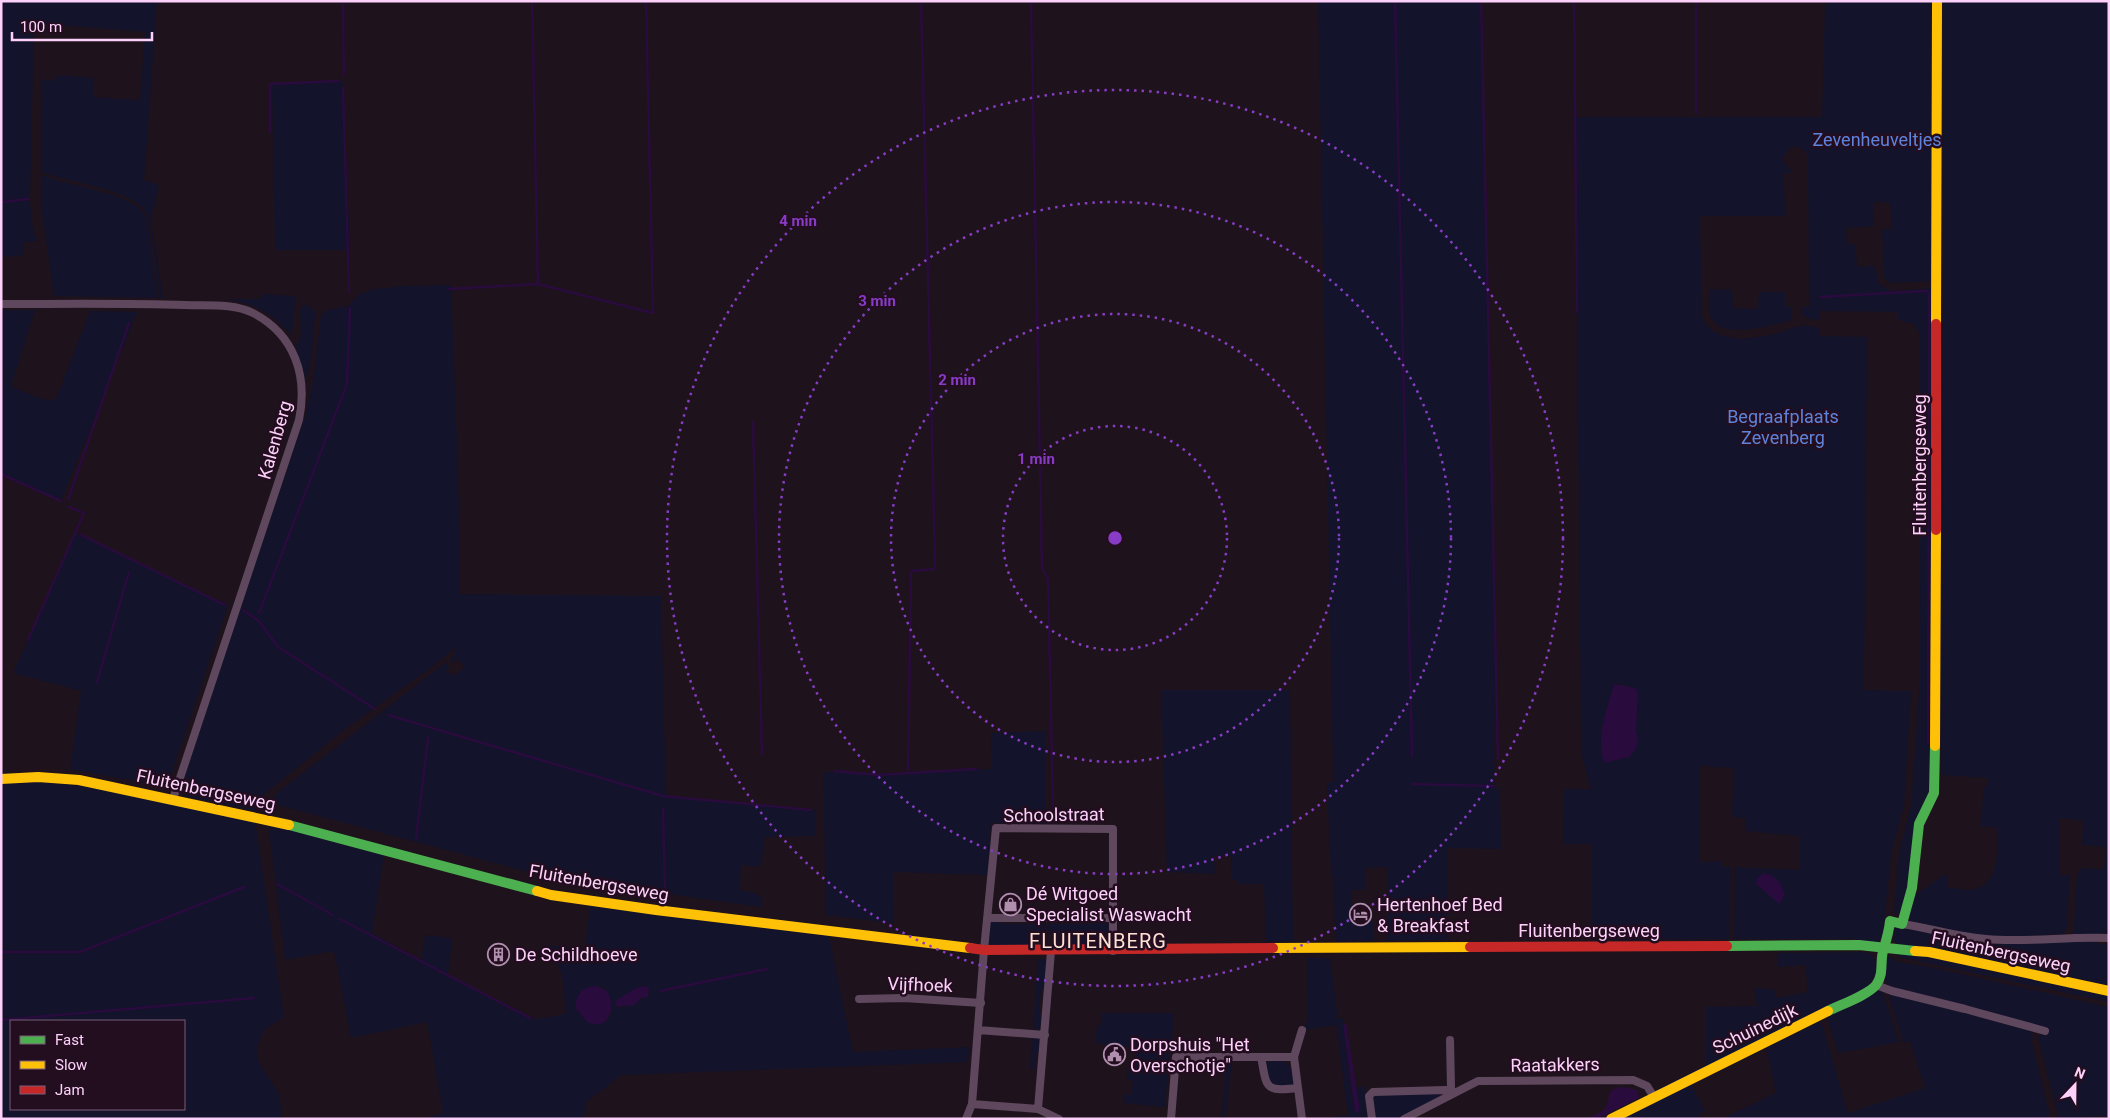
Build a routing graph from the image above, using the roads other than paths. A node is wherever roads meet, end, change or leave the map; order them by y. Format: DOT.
graph roads {
  1 [pos="1937,1"];
  2 [pos="1,304"];
  3 [pos="1,779"];
  4 [pos="173,799"];
  5 [pos="988,918"];
  6 [pos="1112,918"];
  7 [pos="1902,924"];
  8 [pos="2109,938"];
  9 [pos="1885,947"];
  10 [pos="984,950"];
  11 [pos="1051,951"];
  12 [pos="1112,951"];
  13 [pos="1876,985"];
  14 [pos="2109,992"];
  15 [pos="859,999"];
  16 [pos="981,1003"];
  17 [pos="978,1030"];
  18 [pos="1302,1030"];
  19 [pos="2045,1031"];
  20 [pos="1045,1035"];
  21 [pos="1450,1040"];
  22 [pos="1262,1057"];
  23 [pos="1294,1057"];
  24 [pos="1298,1088"];
  25 [pos="1450,1093"];
  26 [pos="1654,1097"];
  27 [pos="972,1104"];
  28 [pos="1038,1109"];
  29 [pos="966,1119"];
  30 [pos="1059,1119"];
  31 [pos="1171,1119"];
  32 [pos="1302,1119"];
  33 [pos="1372,1119"];
  34 [pos="1404,1119"];
  35 [pos="1611,1119"];
  1 -- 7 [label="street, Fluitenbergseweg"];
  2 -- 4 [label="street, Kalenberg"];
  3 -- 4 [label="street, Fluitenbergseweg"];
  4 -- 10 [label="street, Fluitenbergseweg"];
  5 -- 6 [label="street"];
  5 -- 6 [label="street, Schoolstraat"];
  5 -- 10 [label="street, Schoolstraat"];
  6 -- 12 [label="street"];
  7 -- 8 [label="street, Fluitenbergseweg"];
  7 -- 9 [label="street"];
  9 -- 12 [label="street, Fluitenbergseweg"];
  9 -- 13 [label="street"];
  9 -- 14 [label="street, Fluitenbergseweg"];
  10 -- 11 [label="street, Fluitenbergseweg"];
  10 -- 16 [label="street"];
  11 -- 12 [label="street, Fluitenbergseweg"];
  11 -- 20 [label="street"];
  13 -- 19 [label="street"];
  13 -- 26 [label="street, Schuinedijk"];
  15 -- 16 [label="street, Vijfhoek"];
  16 -- 17 [label="street"];
  17 -- 20 [label="street"];
  17 -- 27 [label="street"];
  18 -- 23 [label="street"];
  20 -- 28 [label="street"];
  21 -- 25 [label="street"];
  22 -- 23 [label="street"];
  22 -- 24 [label="street"];
  22 -- 31 [label="street"];
  23 -- 24 [label="street"];
  24 -- 32 [label="street"];
  25 -- 26 [label="street, Raatakkers"];
  25 -- 33 [label="street, Raatakkers"];
  25 -- 34 [label="street, Raatakkers"];
  26 -- 35 [label="street, Schuinedijk"];
  27 -- 28 [label="street"];
  27 -- 29 [label="street"];
  28 -- 30 [label="street"];
}
